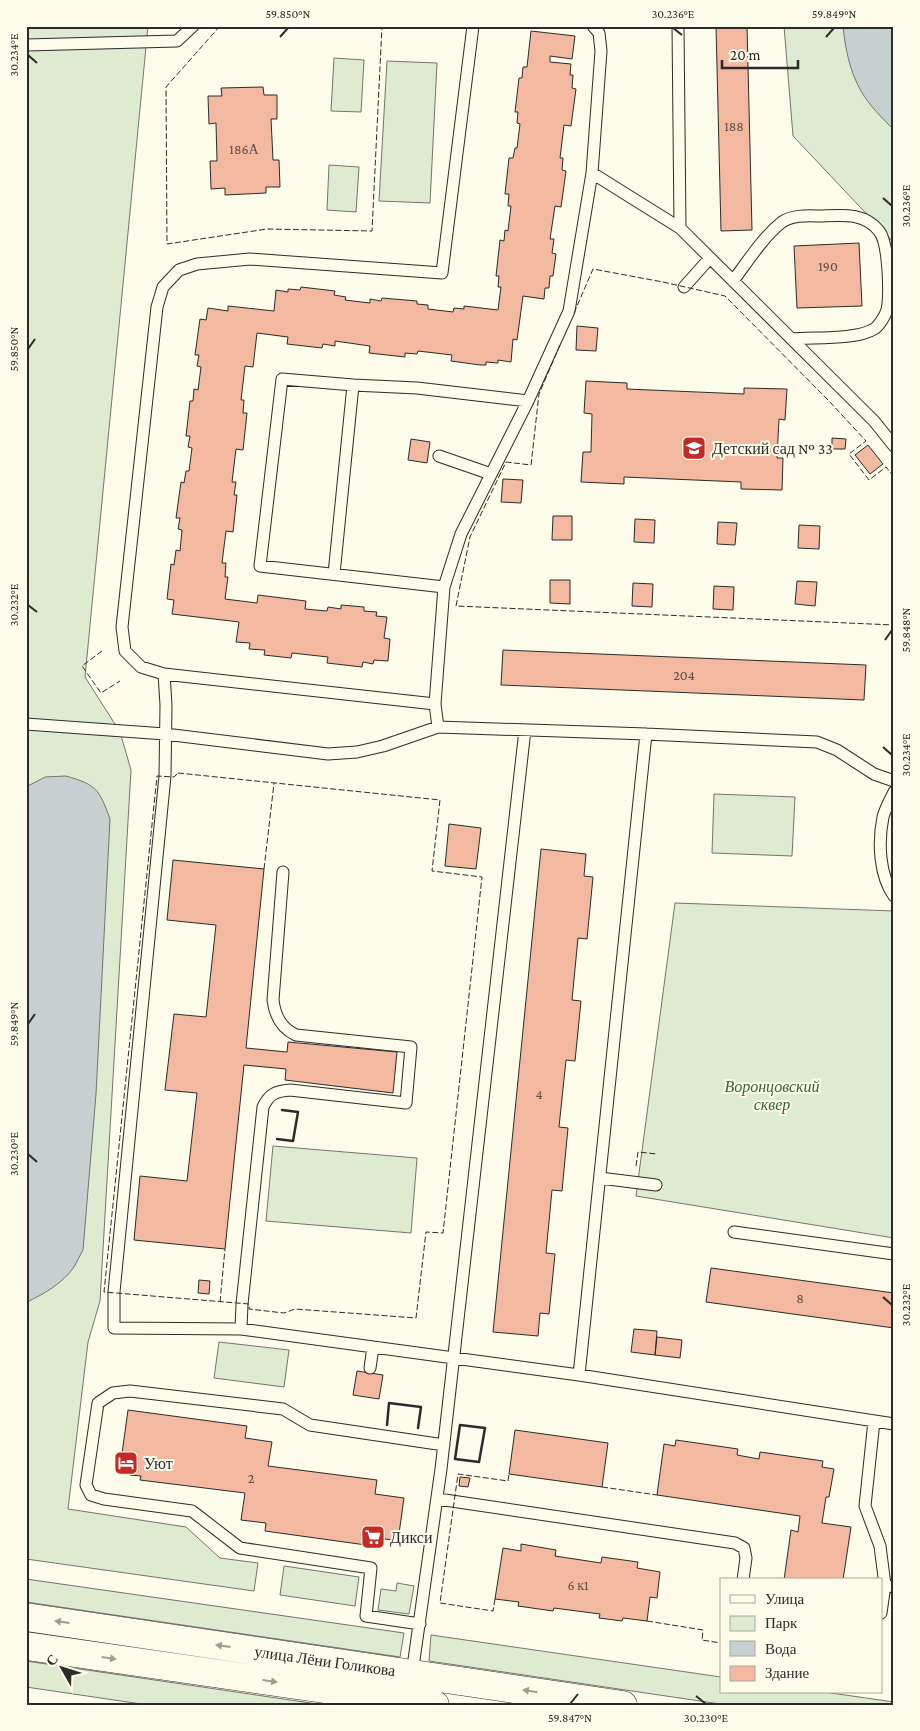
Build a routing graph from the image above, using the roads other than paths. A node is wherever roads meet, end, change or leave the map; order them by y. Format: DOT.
graph roads {
  1 [pos="193,26"];
  2 [pos="473,26"];
  3 [pos="594,26"];
  4 [pos="678,26"];
  5 [pos="26,45"];
  6 [pos="592,173"];
  7 [pos="680,228"];
  8 [pos="710,258"];
  9 [pos="733,280"];
  10 [pos="684,287"];
  11 [pos="792,338"];
  12 [pos="353,385"];
  13 [pos="528,401"];
  14 [pos="894,446"];
  15 [pos="438,456"];
  16 [pos="491,474"];
  17 [pos="334,574"];
  18 [pos="444,588"];
  19 [pos="164,674"];
  20 [pos="435,704"];
  21 [pos="26,724"];
  22 [pos="438,726"];
  23 [pos="524,730"];
  24 [pos="165,734"];
  25 [pos="646,734"];
  26 [pos="894,781"];
  27 [pos="894,792"];
  28 [pos="284,872"];
  29 [pos="894,896"];
  30 [pos="600,1178"];
  31 [pos="656,1185"];
  32 [pos="734,1232"];
  33 [pos="894,1254"];
  34 [pos="241,1329"];
  35 [pos="373,1347"];
  36 [pos="454,1358"];
  37 [pos="370,1368"];
  38 [pos="579,1375"];
  39 [pos="874,1421"];
  40 [pos="894,1424"];
  41 [pos="444,1445"];
  42 [pos="438,1499"];
  43 [pos="743,1578"];
  44 [pos="889,1586"];
  45 [pos="882,1610"];
  46 [pos="26,1617"];
  47 [pos="420,1624"];
  48 [pos="26,1646"];
  49 [pos="400,1688"];
  50 [pos="435,1705"];
  51 [pos="623,1705"];
  1 -- 5 [label="lane"];
  2 -- 19 [label="lane"];
  3 -- 6 [label="lane"];
  4 -- 7 [label="lane"];
  6 -- 7 [label="lane"];
  6 -- 13 [label="lane"];
  7 -- 8 [label="lane"];
  8 -- 9 [label="lane"];
  8 -- 10 [label="lane"];
  9 -- 11 [label="lane"];
  9 -- 11 [label="lane"];
  11 -- 14 [label="lane"];
  12 -- 13 [label="lane"];
  12 -- 17 [label="lane"];
  12 -- 17 [label="lane"];
  13 -- 16 [label="lane"];
  15 -- 16 [label="lane"];
  16 -- 18 [label="lane"];
  17 -- 18 [label="lane"];
  18 -- 20 [label="lane"];
  19 -- 20 [label="lane"];
  19 -- 24 [label="lane"];
  20 -- 22 [label="lane"];
  21 -- 24 [label="lane"];
  22 -- 23 [label="lane"];
  22 -- 24 [label="lane"];
  23 -- 25 [label="lane"];
  23 -- 36 [label="lane"];
  24 -- 34 [label="lane"];
  25 -- 26 [label="lane"];
  25 -- 30 [label="lane"];
  27 -- 29 [label="lane"];
  28 -- 34 [label="lane"];
  30 -- 31 [label="lane"];
  30 -- 38 [label="lane"];
  32 -- 33 [label="lane"];
  34 -- 35 [label="lane"];
  35 -- 36 [label="lane"];
  35 -- 37 [label="lane"];
  36 -- 38 [label="lane"];
  36 -- 41 [label="lane"];
  38 -- 39 [label="lane"];
  39 -- 40 [label="lane"];
  39 -- 44 [label="lane"];
  41 -- 42 [label="lane"];
  41 -- 47 [label="lane"];
  42 -- 43 [label="lane"];
  42 -- 47 [label="lane"];
  44 -- 45 [label="lane"];
  49 -- 46 [label="street, улица Лёни Голикова, one-way"];
  47 -- 49 [label="lane"];
  48 -- 49 [label="street, улица Лёни Голикова, one-way"];
  49 -- 50 [label="street, улица Лёни Голикова"];
  51 -- 49 [label="street, улица Лёни Голикова, one-way"];
}
